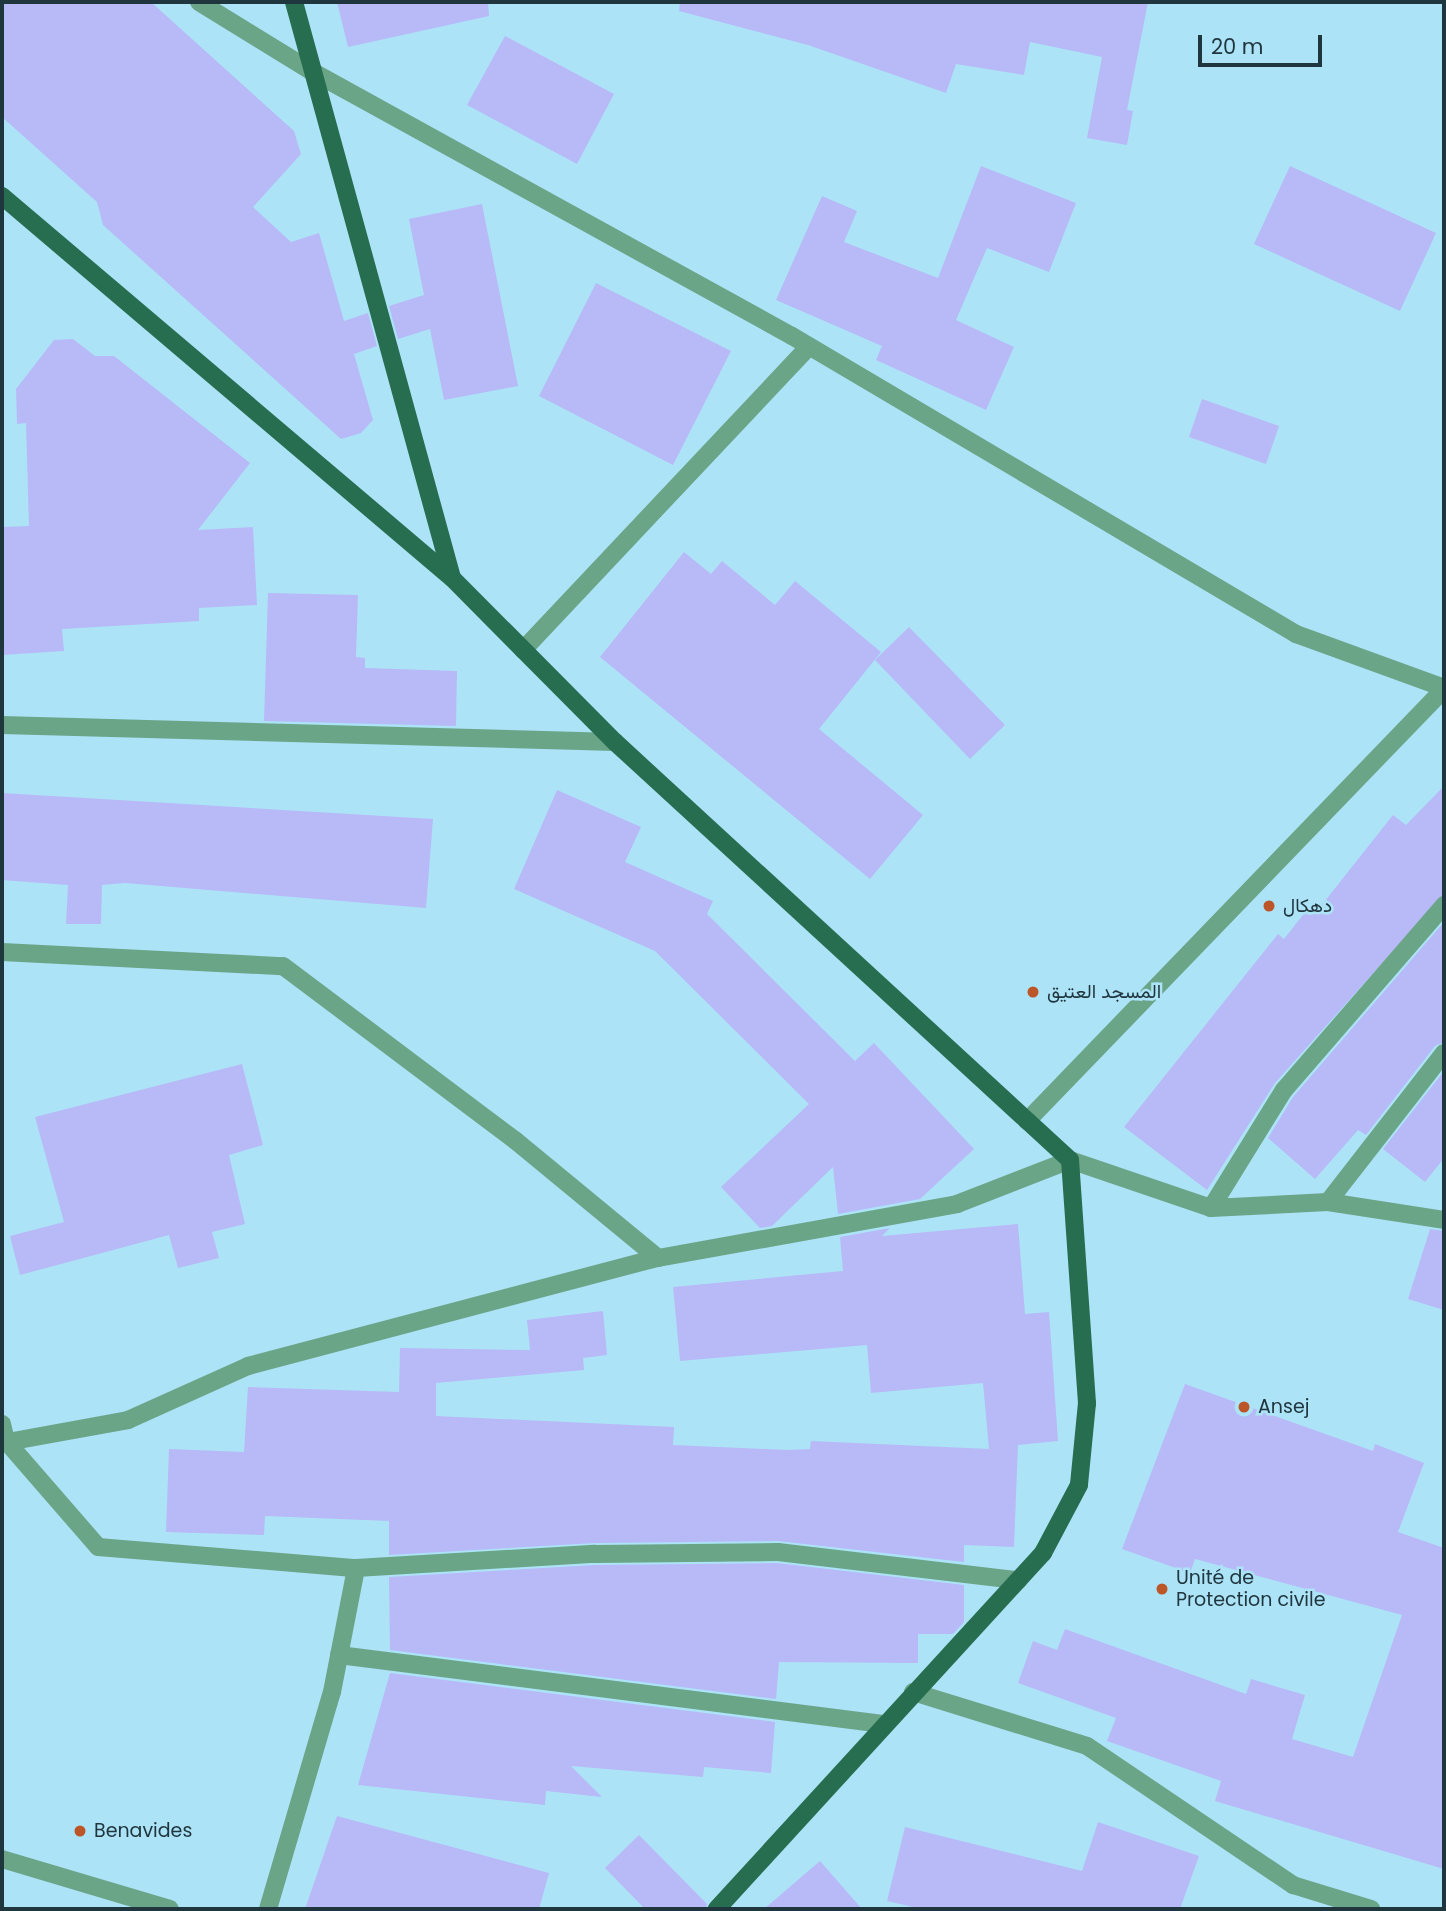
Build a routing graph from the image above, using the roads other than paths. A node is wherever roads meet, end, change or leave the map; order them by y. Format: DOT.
graph roads {
  1 [pos="199,2"];
  2 [pos="294,2"];
  3 [pos="313,72"];
  4 [pos="2,196"];
  5 [pos="809,347"];
  6 [pos="452,578"];
  7 [pos="523,650"];
  8 [pos="1444,689"];
  9 [pos="2,725"];
  10 [pos="615,742"];
  11 [pos="1444,905"];
  12 [pos="2,952"];
  13 [pos="1444,1054"];
  14 [pos="1027,1121"];
  15 [pos="1070,1160"];
  16 [pos="1328,1202"];
  17 [pos="1211,1208"];
  18 [pos="1444,1220"];
  19 [pos="658,1258"];
  20 [pos="3,1436"];
  21 [pos="356,1568"];
  22 [pos="1018,1580"];
  23 [pos="339,1655"];
  24 [pos="913,1692"];
  25 [pos="883,1724"];
  26 [pos="2,1859"];
  27 [pos="135,1904"];
  28 [pos="170,1909"];
  29 [pos="268,1909"];
  30 [pos="717,1909"];
  31 [pos="1371,1909"];
  1 -- 3 [label="street"];
  2 -- 3 [label="main road"];
  3 -- 5 [label="street"];
  3 -- 6 [label="main road"];
  4 -- 6 [label="main road"];
  5 -- 7 [label="street"];
  5 -- 8 [label="street"];
  6 -- 7 [label="main road"];
  7 -- 10 [label="main road"];
  8 -- 14 [label="street"];
  9 -- 10 [label="street"];
  10 -- 14 [label="main road"];
  11 -- 17 [label="street"];
  12 -- 19 [label="street"];
  13 -- 16 [label="street"];
  14 -- 15 [label="main road"];
  15 -- 17 [label="street"];
  15 -- 19 [label="street"];
  15 -- 22 [label="main road"];
  16 -- 17 [label="street"];
  16 -- 18 [label="street"];
  19 -- 20 [label="street"];
  20 -- 21 [label="street"];
  21 -- 22 [label="street"];
  21 -- 23 [label="street"];
  22 -- 24 [label="main road"];
  23 -- 25 [label="street"];
  23 -- 29 [label="street"];
  24 -- 25 [label="main road"];
  24 -- 31 [label="street"];
  25 -- 30 [label="main road"];
  26 -- 27 [label="street"];
  27 -- 28 [label="street"];
}
